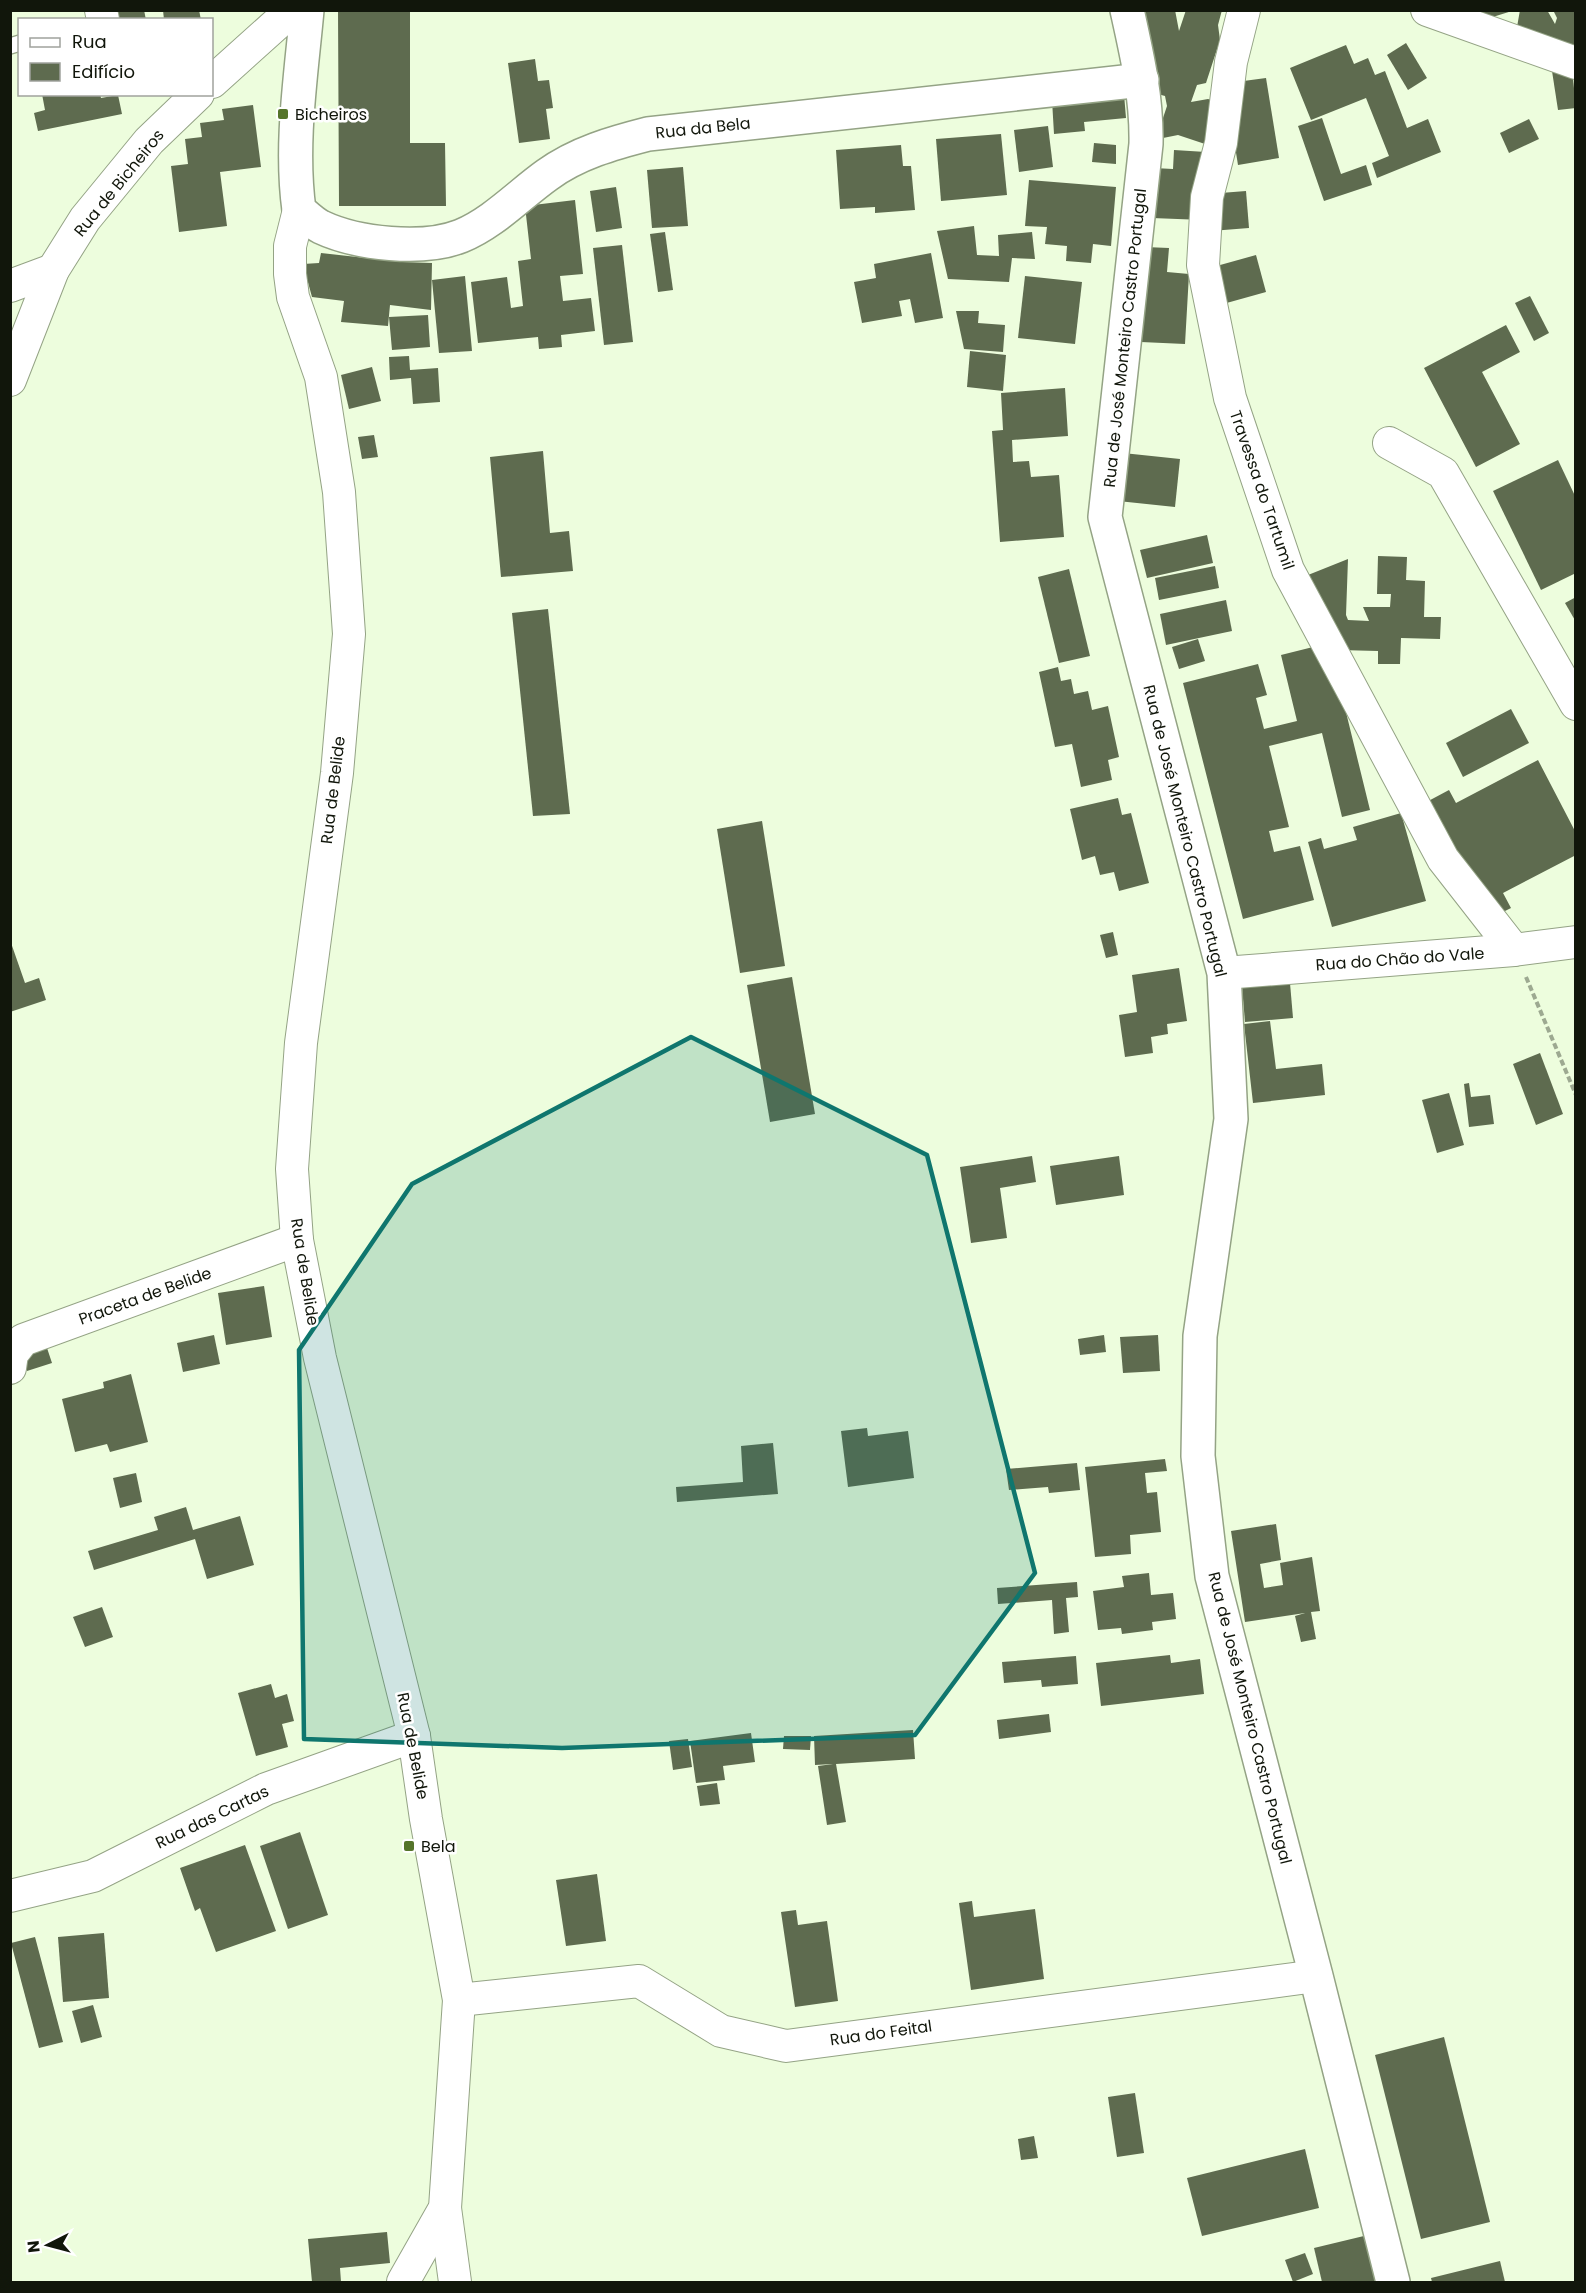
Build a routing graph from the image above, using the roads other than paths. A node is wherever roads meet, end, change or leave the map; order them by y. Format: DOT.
graph roads {
  1 [pos="292,10"];
  2 [pos="307,10"];
  3 [pos="1127,10"];
  4 [pos="1244,10"];
  5 [pos="1427,10"];
  6 [pos="1575,63"];
  7 [pos="1142,80"];
  8 [pos="213,81"];
  9 [pos="181,100"];
  10 [pos="299,210"];
  11 [pos="53,270"];
  12 [pos="10,286"];
  13 [pos="10,380"];
  14 [pos="1389,443"];
  15 [pos="1575,704"];
  16 [pos="1575,942"];
  17 [pos="1514,951"];
  18 [pos="1224,973"];
  19 [pos="297,1240"];
  20 [pos="10,1368"];
  21 [pos="414,1736"];
  22 [pos="10,1896"];
  23 [pos="1316,1976"];
  24 [pos="459,2000"];
  25 [pos="445,2208"];
  26 [pos="403,2283"];
  27 [pos="455,2283"];
  28 [pos="1393,2283"];
  1 -- 8 [label="street"];
  2 -- 10 [label="main road"];
  3 -- 7 [label="main road, Rua de José Monteiro Castro Portugal"];
  4 -- 17 [label="street, Travessa do Tartumil"];
  5 -- 6 [label="street"];
  7 -- 10 [label="main road, Rua da Bela"];
  7 -- 18 [label="main road, Rua de José Monteiro Castro Portugal"];
  9 -- 11 [label="street, Rua de Bicheiros"];
  10 -- 19 [label="street, Rua de Belide"];
  11 -- 12 [label="street"];
  11 -- 13 [label="street"];
  14 -- 15 [label="street"];
  16 -- 17 [label="street, Rua do Chão do Vale"];
  17 -- 18 [label="street, Rua do Chão do Vale"];
  18 -- 23 [label="main road, Rua de José Monteiro Castro Portugal"];
  19 -- 20 [label="street, Praceta de Belide"];
  19 -- 21 [label="street, Rua de Belide"];
  21 -- 22 [label="street, Rua das Cartas"];
  21 -- 24 [label="street, Rua de Belide"];
  23 -- 24 [label="street, Rua do Feital"];
  23 -- 28 [label="main road, Rua de José Monteiro Castro Portugal"];
  24 -- 25 [label="street, Rua de Belide"];
  25 -- 26 [label="street, Rua de Belide"];
  25 -- 27 [label="street"];
}
